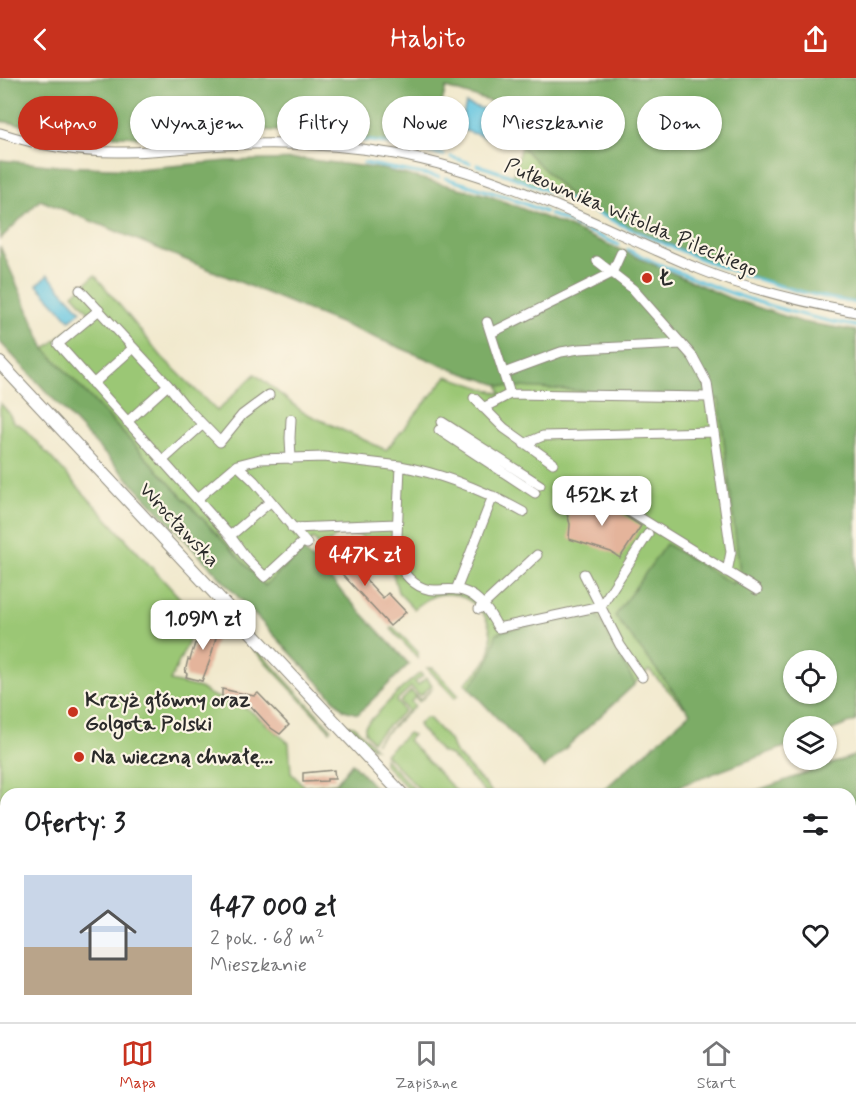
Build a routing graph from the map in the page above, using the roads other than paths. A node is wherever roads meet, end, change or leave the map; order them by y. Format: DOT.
graph roads {
  1 [pos="0,133"];
  2 [pos="621,253"];
  3 [pos="597,261"];
  4 [pos="612,273"];
  5 [pos="80,290"];
  6 [pos="99,310"];
  7 [pos="856,312"];
  8 [pos="487,322"];
  9 [pos="491,333"];
  10 [pos="681,344"];
  11 [pos="133,348"];
  12 [pos="0,363"];
  13 [pos="504,373"];
  14 [pos="93,384"];
  15 [pos="168,385"];
  16 [pos="510,394"];
  17 [pos="269,395"];
  18 [pos="709,397"];
  19 [pos="474,398"];
  20 [pos="483,408"];
  21 [pos="291,419"];
  22 [pos="126,422"];
  23 [pos="202,425"];
  24 [pos="440,426"];
  25 [pos="714,432"];
  26 [pos="524,444"];
  27 [pos="291,459"];
  28 [pos="162,461"];
  29 [pos="553,463"];
  30 [pos="237,465"];
  31 [pos="400,466"];
  32 [pos="538,489"];
  33 [pos="603,495"];
  34 [pos="493,496"];
  35 [pos="197,499"];
  36 [pos="270,502"];
  37 [pos="523,512"];
  38 [pos="397,524"];
  39 [pos="292,528"];
  40 [pos="648,534"];
  41 [pos="230,536"];
  42 [pos="537,555"];
  43 [pos="727,572"];
  44 [pos="584,574"];
  45 [pos="456,590"];
  46 [pos="757,590"];
  47 [pos="479,605"];
  48 [pos="601,606"];
  49 [pos="642,677"];
  50 [pos="396,788"];
  1 -- 7 [label="street, Pułkownika Witolda Pileckiego"];
  2 -- 4 [label="street"];
  3 -- 4 [label="street"];
  4 -- 9 [label="street"];
  4 -- 10 [label="street"];
  5 -- 6 [label="street"];
  6 -- 11 [label="street"];
  6 -- 14 [label="street"];
  8 -- 9 [label="street"];
  9 -- 13 [label="street"];
  10 -- 13 [label="street"];
  10 -- 18 [label="street"];
  11 -- 14 [label="street"];
  11 -- 15 [label="street"];
  12 -- 50 [label="main road, Wrocławska"];
  13 -- 16 [label="street"];
  14 -- 22 [label="street"];
  15 -- 22 [label="street"];
  15 -- 23 [label="street"];
  16 -- 18 [label="street"];
  16 -- 20 [label="street"];
  17 -- 23 [label="street"];
  18 -- 25 [label="street"];
  19 -- 20 [label="street"];
  20 -- 26 [label="street"];
  21 -- 27 [label="street"];
  22 -- 28 [label="street"];
  23 -- 28 [label="street"];
  24 -- 32 [label="street"];
  25 -- 26 [label="street"];
  25 -- 43 [label="street"];
  26 -- 29 [label="street"];
  27 -- 30 [label="street"];
  27 -- 31 [label="street"];
  28 -- 35 [label="street"];
  30 -- 35 [label="street"];
  30 -- 36 [label="street"];
  31 -- 34 [label="street"];
  31 -- 38 [label="street"];
  33 -- 43 [label="street"];
  34 -- 37 [label="street"];
  34 -- 45 [label="street"];
  35 -- 41 [label="street"];
  36 -- 39 [label="street"];
  36 -- 41 [label="street"];
  38 -- 39 [label="street"];
  38 -- 45 [label="street"];
  39 -- 41 [label="street"];
  40 -- 48 [label="street"];
  42 -- 47 [label="street"];
  43 -- 46 [label="street"];
  44 -- 48 [label="street"];
  45 -- 47 [label="street"];
  47 -- 48 [label="street"];
  48 -- 49 [label="street"];
}
